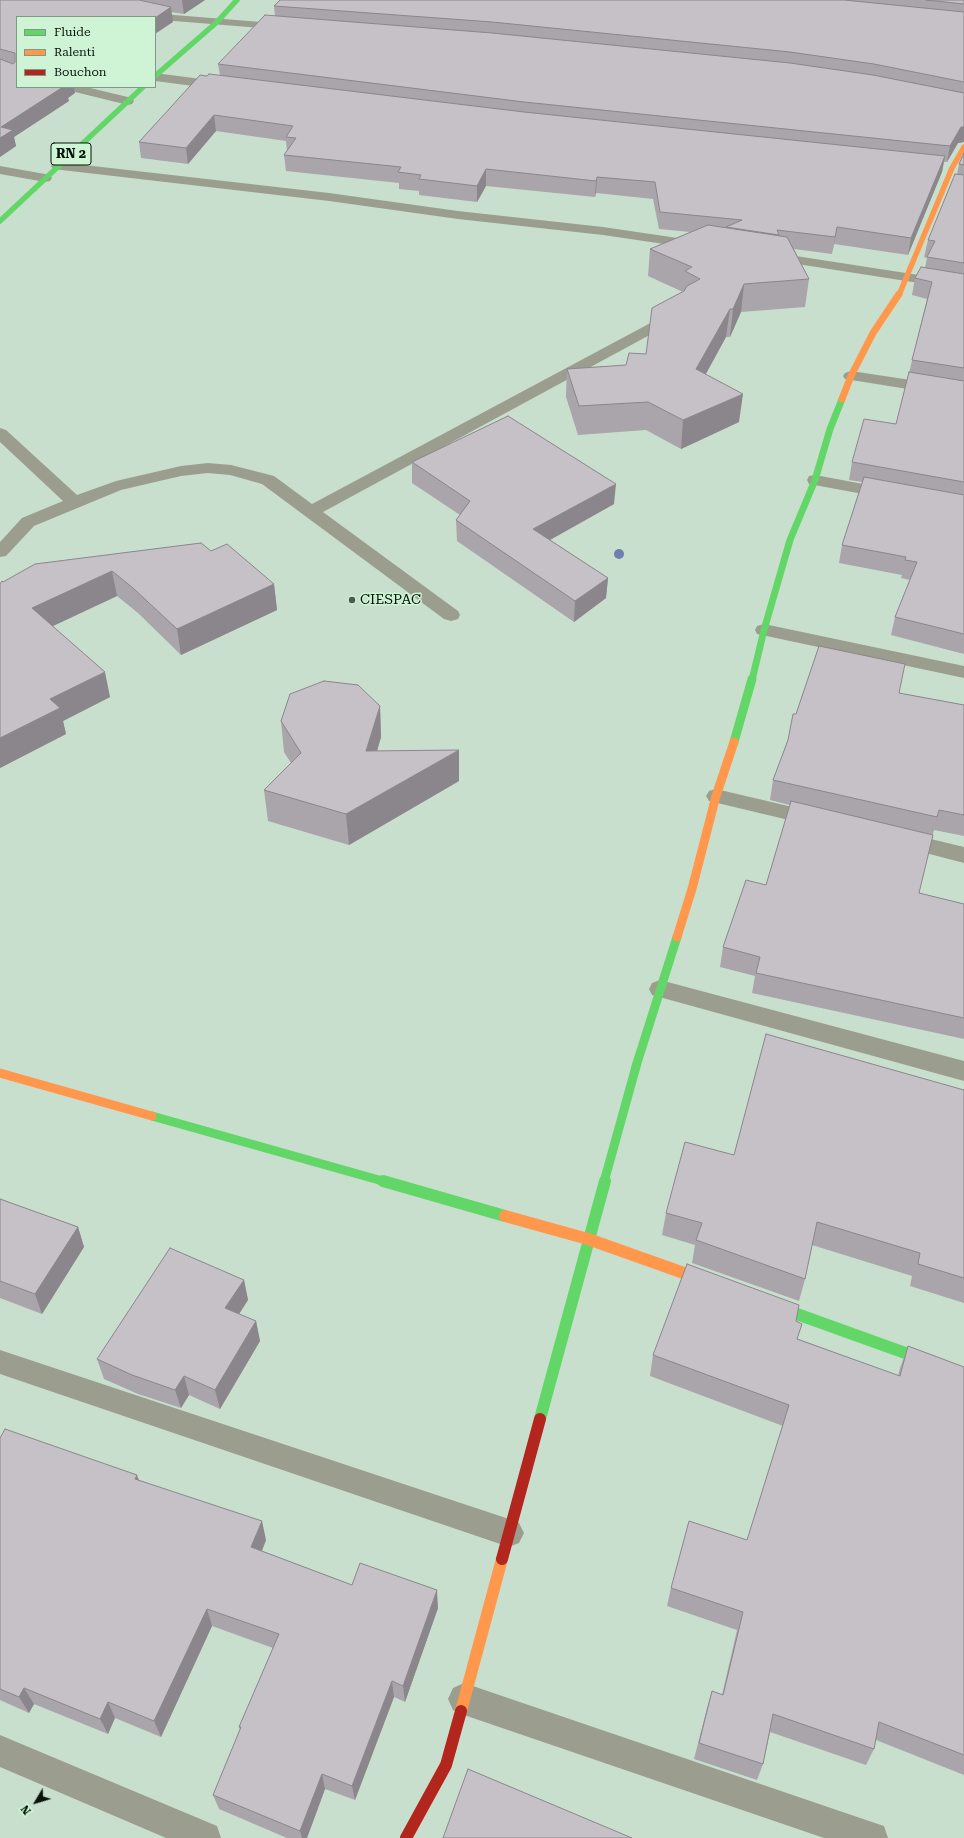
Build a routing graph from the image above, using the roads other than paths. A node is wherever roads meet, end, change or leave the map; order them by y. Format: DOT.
graph roads {
  1 [pos="91,0"];
  2 [pos="237,0"];
  3 [pos="217,22"];
  4 [pos="296,28"];
  5 [pos="156,76"];
  6 [pos="156,77"];
  7 [pos="234,87"];
  8 [pos="75,88"];
  9 [pos="142,88"];
  10 [pos="128,101"];
  11 [pos="964,147"];
  12 [pos="58,166"];
  13 [pos="936,167"];
  14 [pos="952,168"];
  15 [pos="0,170"];
  16 [pos="45,178"];
  17 [pos="0,221"];
  18 [pos="712,247"];
  19 [pos="759,254"];
  20 [pos="907,277"];
  21 [pos="964,286"];
  22 [pos="676,316"];
  23 [pos="851,376"];
  24 [pos="964,393"];
  25 [pos="0,433"];
  26 [pos="815,480"];
  27 [pos="909,497"];
  28 [pos="74,502"];
  29 [pos="310,512"];
  30 [pos="0,552"];
  31 [pos="451,615"];
  32 [pos="764,630"];
  33 [pos="964,672"];
  34 [pos="716,796"];
  35 [pos="840,826"];
  36 [pos="886,837"];
  37 [pos="964,855"];
  38 [pos="660,989"];
  39 [pos="964,1071"];
  40 [pos="0,1073"];
  41 [pos="588,1239"];
  42 [pos="724,1288"];
  43 [pos="761,1301"];
  44 [pos="0,1362"];
  45 [pos="964,1374"];
  46 [pos="509,1533"];
  47 [pos="464,1699"];
  48 [pos="0,1751"];
  49 [pos="205,1838"];
  50 [pos="406,1838"];
  51 [pos="872,1838"];
  1 -- 3 [label="street"];
  2 -- 3 [label="main road"];
  3 -- 4 [label="street"];
  3 -- 5 [label="main road"];
  6 -- 7 [label="street"];
  8 -- 10 [label="street"];
  9 -- 10 [label="main road, RN 2"];
  10 -- 12 [label="main road, RN 2"];
  11 -- 14 [label="main road"];
  12 -- 16 [label="main road, RN 2"];
  12 -- 18 [label="street"];
  13 -- 14 [label="street"];
  14 -- 20 [label="main road"];
  15 -- 16 [label="street"];
  16 -- 17 [label="main road, RN 2"];
  19 -- 20 [label="street"];
  20 -- 21 [label="street"];
  20 -- 23 [label="main road"];
  22 -- 29 [label="street"];
  23 -- 24 [label="street"];
  23 -- 26 [label="main road"];
  25 -- 28 [label="street"];
  26 -- 27 [label="street"];
  26 -- 32 [label="main road"];
  28 -- 29 [label="street"];
  28 -- 30 [label="street"];
  29 -- 31 [label="street"];
  32 -- 33 [label="street"];
  32 -- 34 [label="main road"];
  34 -- 35 [label="street"];
  34 -- 38 [label="main road"];
  36 -- 37 [label="street"];
  38 -- 39 [label="street"];
  38 -- 41 [label="main road"];
  40 -- 41 [label="main road"];
  41 -- 42 [label="main road"];
  41 -- 46 [label="main road"];
  43 -- 45 [label="main road"];
  44 -- 46 [label="street"];
  46 -- 47 [label="main road"];
  47 -- 50 [label="main road"];
  47 -- 51 [label="street"];
  48 -- 49 [label="street"];
}
